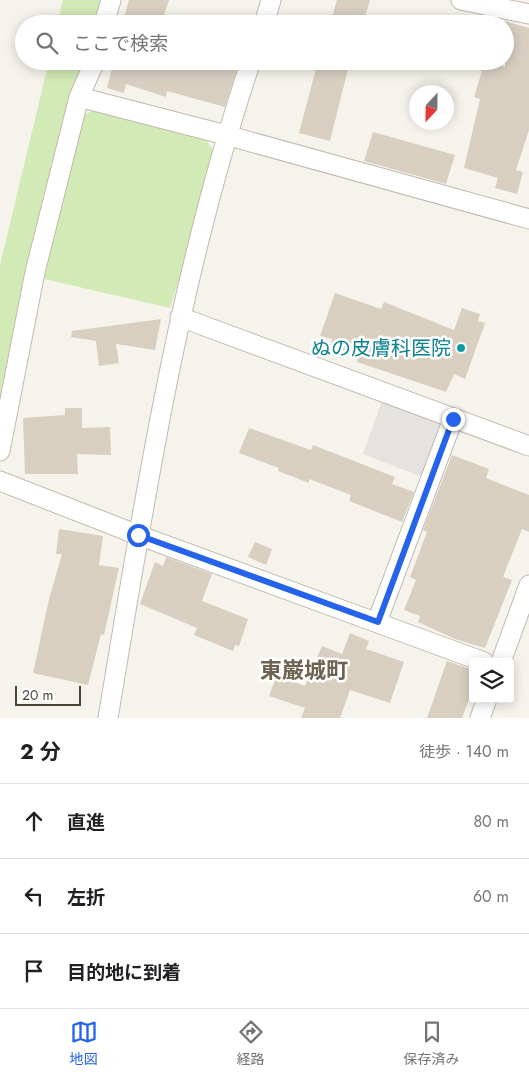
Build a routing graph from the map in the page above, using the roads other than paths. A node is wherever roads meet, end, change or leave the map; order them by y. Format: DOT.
graph roads {
  1 [pos="111,0"];
  2 [pos="272,0"];
  3 [pos="461,0"];
  4 [pos="529,14"];
  5 [pos="107,15"];
  6 [pos="267,15"];
  7 [pos="91,70"];
  8 [pos="248,70"];
  9 [pos="79,97"];
  10 [pos="226,135"];
  11 [pos="529,219"];
  12 [pos="180,317"];
  13 [pos="453,419"];
  14 [pos="529,446"];
  15 [pos="0,451"];
  16 [pos="0,481"];
  17 [pos="138,535"];
  18 [pos="529,585"];
  19 [pos="378,622"];
  20 [pos="473,658"];
  21 [pos="502,658"];
  22 [pos="486,703"];
  23 [pos="108,718"];
  24 [pos="480,718"];
  1 -- 5 [label="street"];
  2 -- 6 [label="street"];
  3 -- 4 [label="street"];
  7 -- 9 [label="street"];
  8 -- 10 [label="street"];
  9 -- 10 [label="street"];
  9 -- 15 [label="street"];
  10 -- 11 [label="street"];
  10 -- 12 [label="street"];
  12 -- 13 [label="street"];
  12 -- 17 [label="street"];
  13 -- 14 [label="street"];
  13 -- 19 [label="street"];
  16 -- 17 [label="street"];
  17 -- 19 [label="street"];
  17 -- 23 [label="street"];
  18 -- 21 [label="street"];
  19 -- 20 [label="street"];
  22 -- 24 [label="street"];
}
